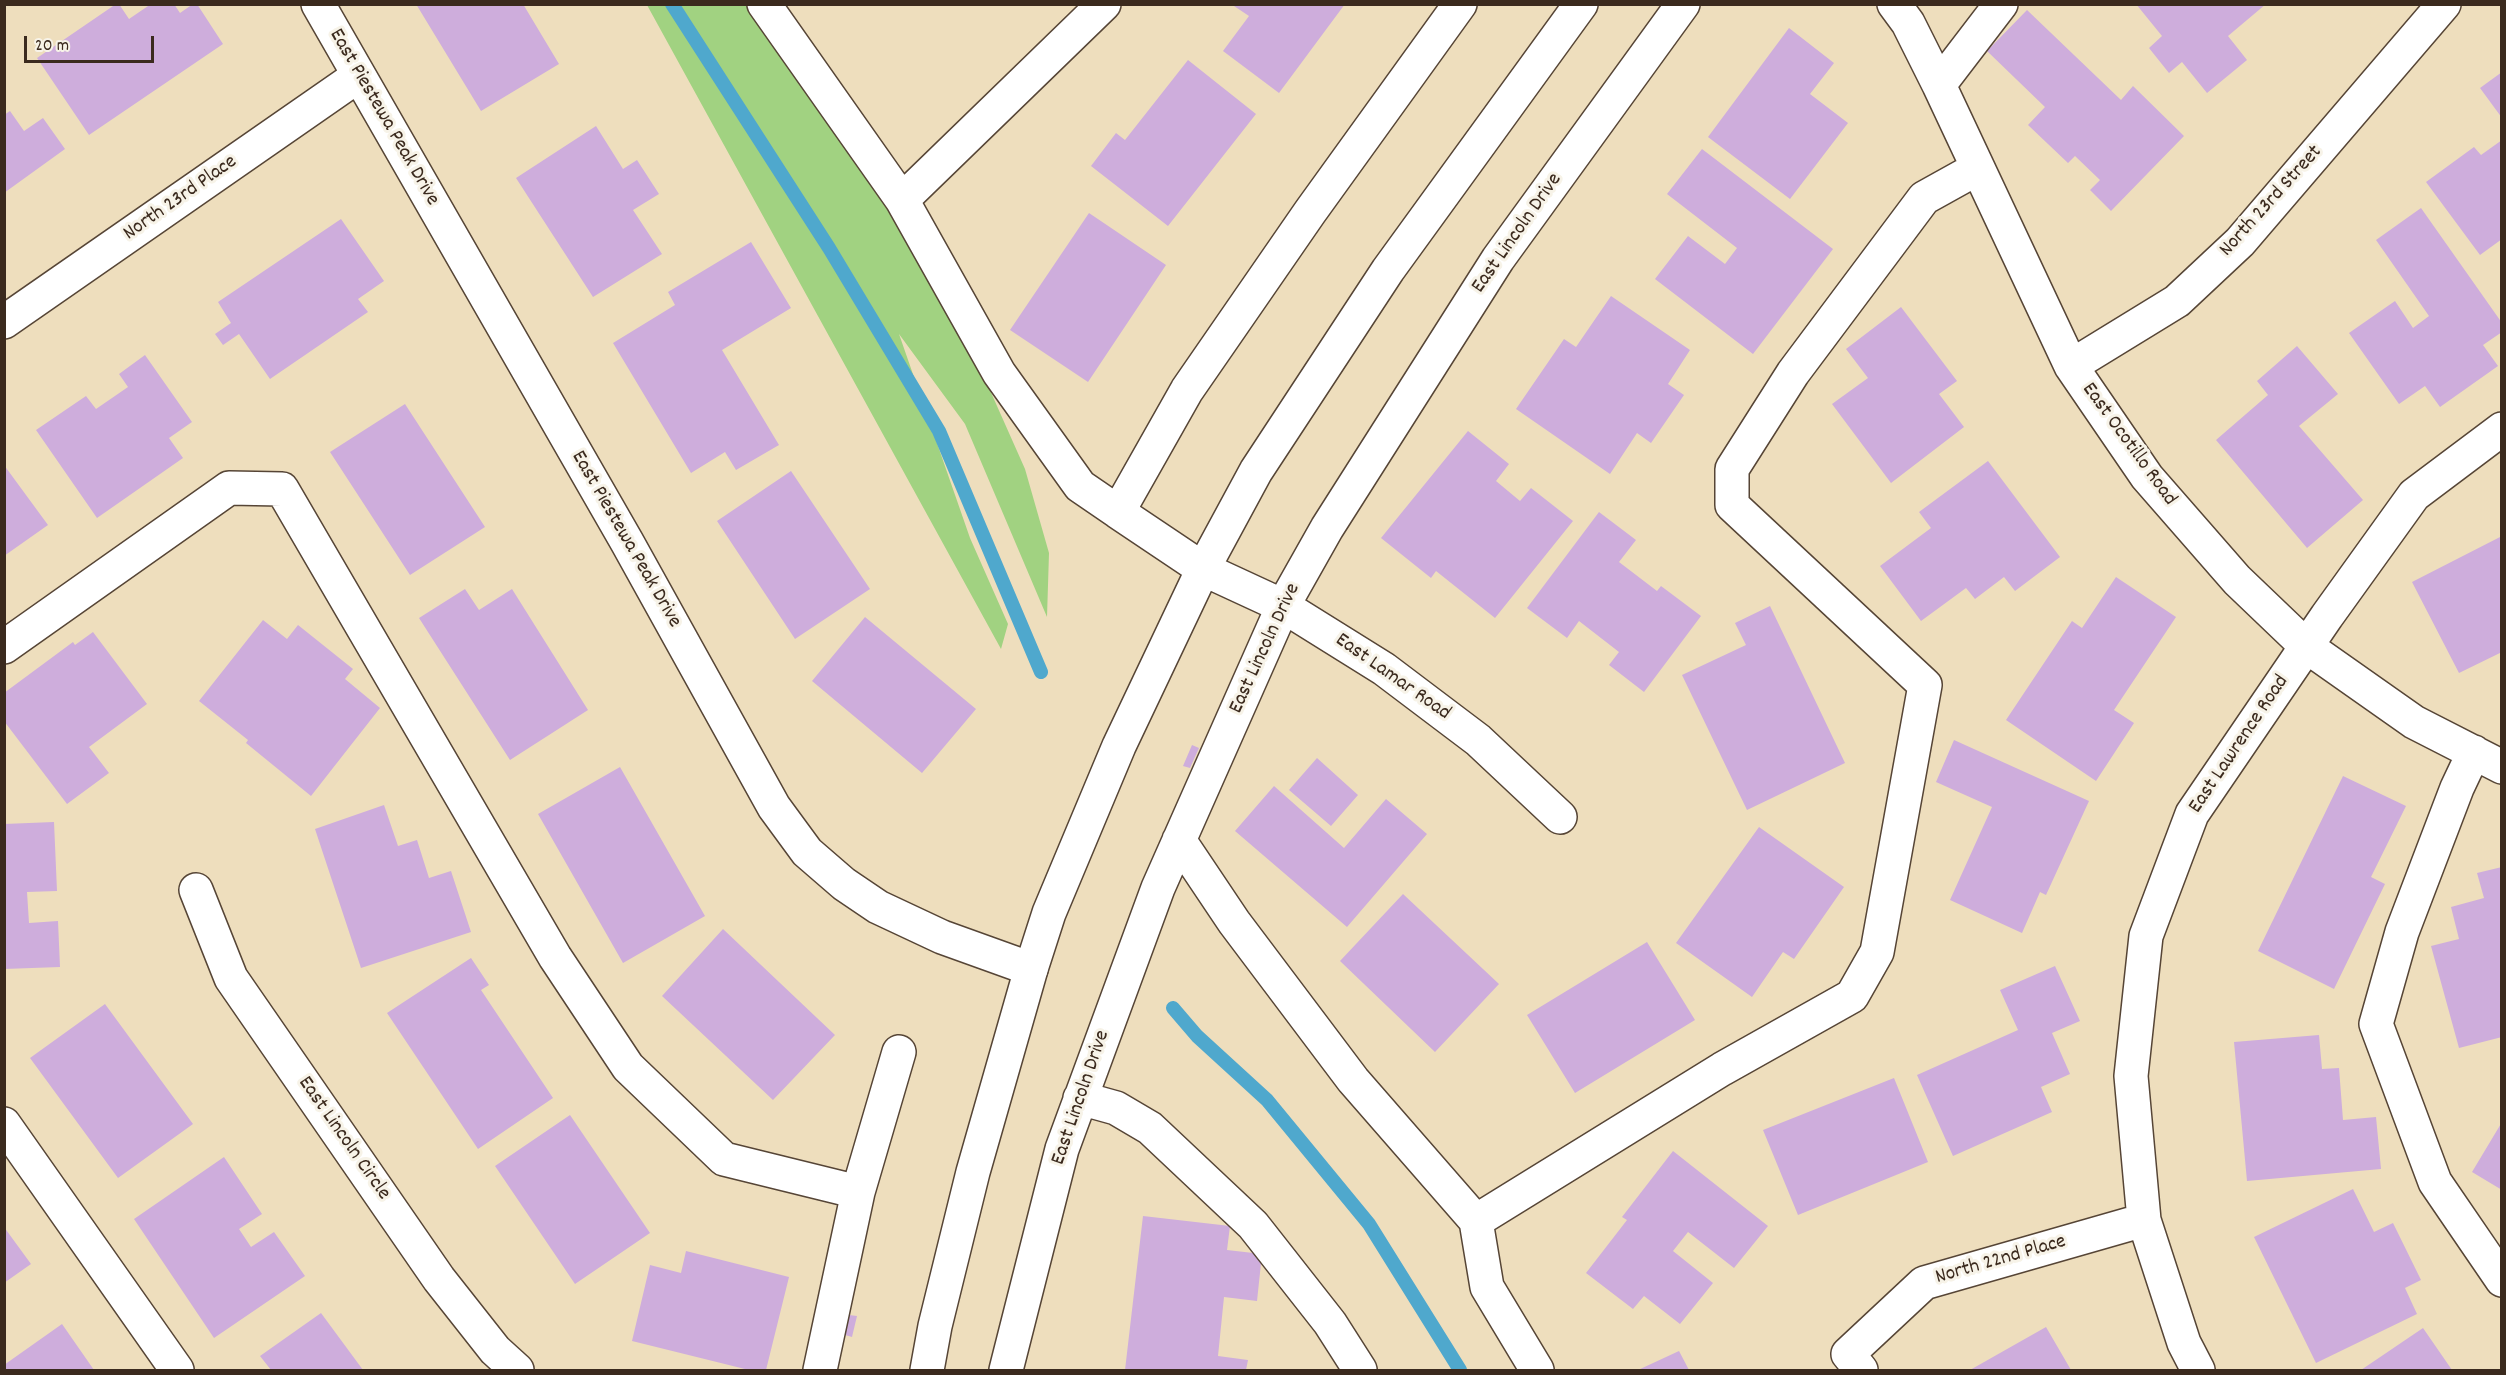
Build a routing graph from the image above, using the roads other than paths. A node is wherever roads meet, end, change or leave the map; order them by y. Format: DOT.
graph roads {
  1 [pos="318,4"];
  2 [pos="764,4"];
  3 [pos="1104,4"];
  4 [pos="1460,4"];
  5 [pos="1581,4"];
  6 [pos="1683,4"];
  7 [pos="1894,4"];
  8 [pos="2001,4"];
  9 [pos="2444,4"];
  10 [pos="358,76"];
  11 [pos="1939,85"];
  12 [pos="1978,168"];
  13 [pos="902,200"];
  14 [pos="4,322"];
  15 [pos="2071,366"];
  16 [pos="2502,429"];
  17 [pos="1118,512"];
  18 [pos="1203,569"];
  19 [pos="1283,606"];
  20 [pos="2306,646"];
  21 [pos="4,647"];
  22 [pos="2488,760"];
  23 [pos="1560,817"];
  24 [pos="1179,840"];
  25 [pos="196,890"];
  26 [pos="1031,969"];
  27 [pos="899,1052"];
  28 [pos="1080,1098"];
  29 [pos="4,1124"];
  30 [pos="858,1192"];
  31 [pos="2144,1220"];
  32 [pos="1476,1221"];
  33 [pos="2502,1280"];
  34 [pos="1854,1362"];
  35 [pos="177,1371"];
  36 [pos="517,1371"];
  37 [pos="820,1371"];
  38 [pos="927,1371"];
  39 [pos="1006,1371"];
  40 [pos="1360,1371"];
  41 [pos="1537,1371"];
  42 [pos="2198,1371"];
  1 -- 10 [label="street, East Piestewa Peak Drive"];
  2 -- 13 [label="street"];
  3 -- 13 [label="street"];
  4 -- 17 [label="street"];
  5 -- 18 [label="street"];
  6 -- 19 [label="street, East Lincoln Drive"];
  7 -- 11 [label="street, East Ocotillo Road"];
  8 -- 11 [label="street"];
  9 -- 15 [label="street, North 23rd Street"];
  10 -- 14 [label="street, North 23rd Place"];
  10 -- 26 [label="street, East Piestewa Peak Drive"];
  11 -- 12 [label="street, East Ocotillo Road"];
  12 -- 15 [label="street, East Ocotillo Road"];
  12 -- 32 [label="street"];
  13 -- 17 [label="street"];
  15 -- 20 [label="street, East Ocotillo Road"];
  16 -- 20 [label="street, East Lawrence Road"];
  17 -- 18 [label="street"];
  18 -- 19 [label="street, East Lamar Road"];
  18 -- 26 [label="street"];
  19 -- 23 [label="street, East Lamar Road"];
  19 -- 24 [label="street, East Lincoln Drive"];
  20 -- 22 [label="street, East Ocotillo Road"];
  20 -- 31 [label="street, East Lawrence Road"];
  21 -- 30 [label="street"];
  22 -- 33 [label="street"];
  24 -- 28 [label="street, East Lincoln Drive"];
  24 -- 32 [label="street"];
  25 -- 36 [label="street, East Lincoln Circle"];
  26 -- 38 [label="street"];
  27 -- 30 [label="street"];
  28 -- 39 [label="street, East Lincoln Drive"];
  28 -- 40 [label="street"];
  29 -- 35 [label="street"];
  30 -- 37 [label="street"];
  31 -- 34 [label="street, North 22nd Place"];
  31 -- 42 [label="street, East Lawrence Road"];
  32 -- 41 [label="street"];
}
